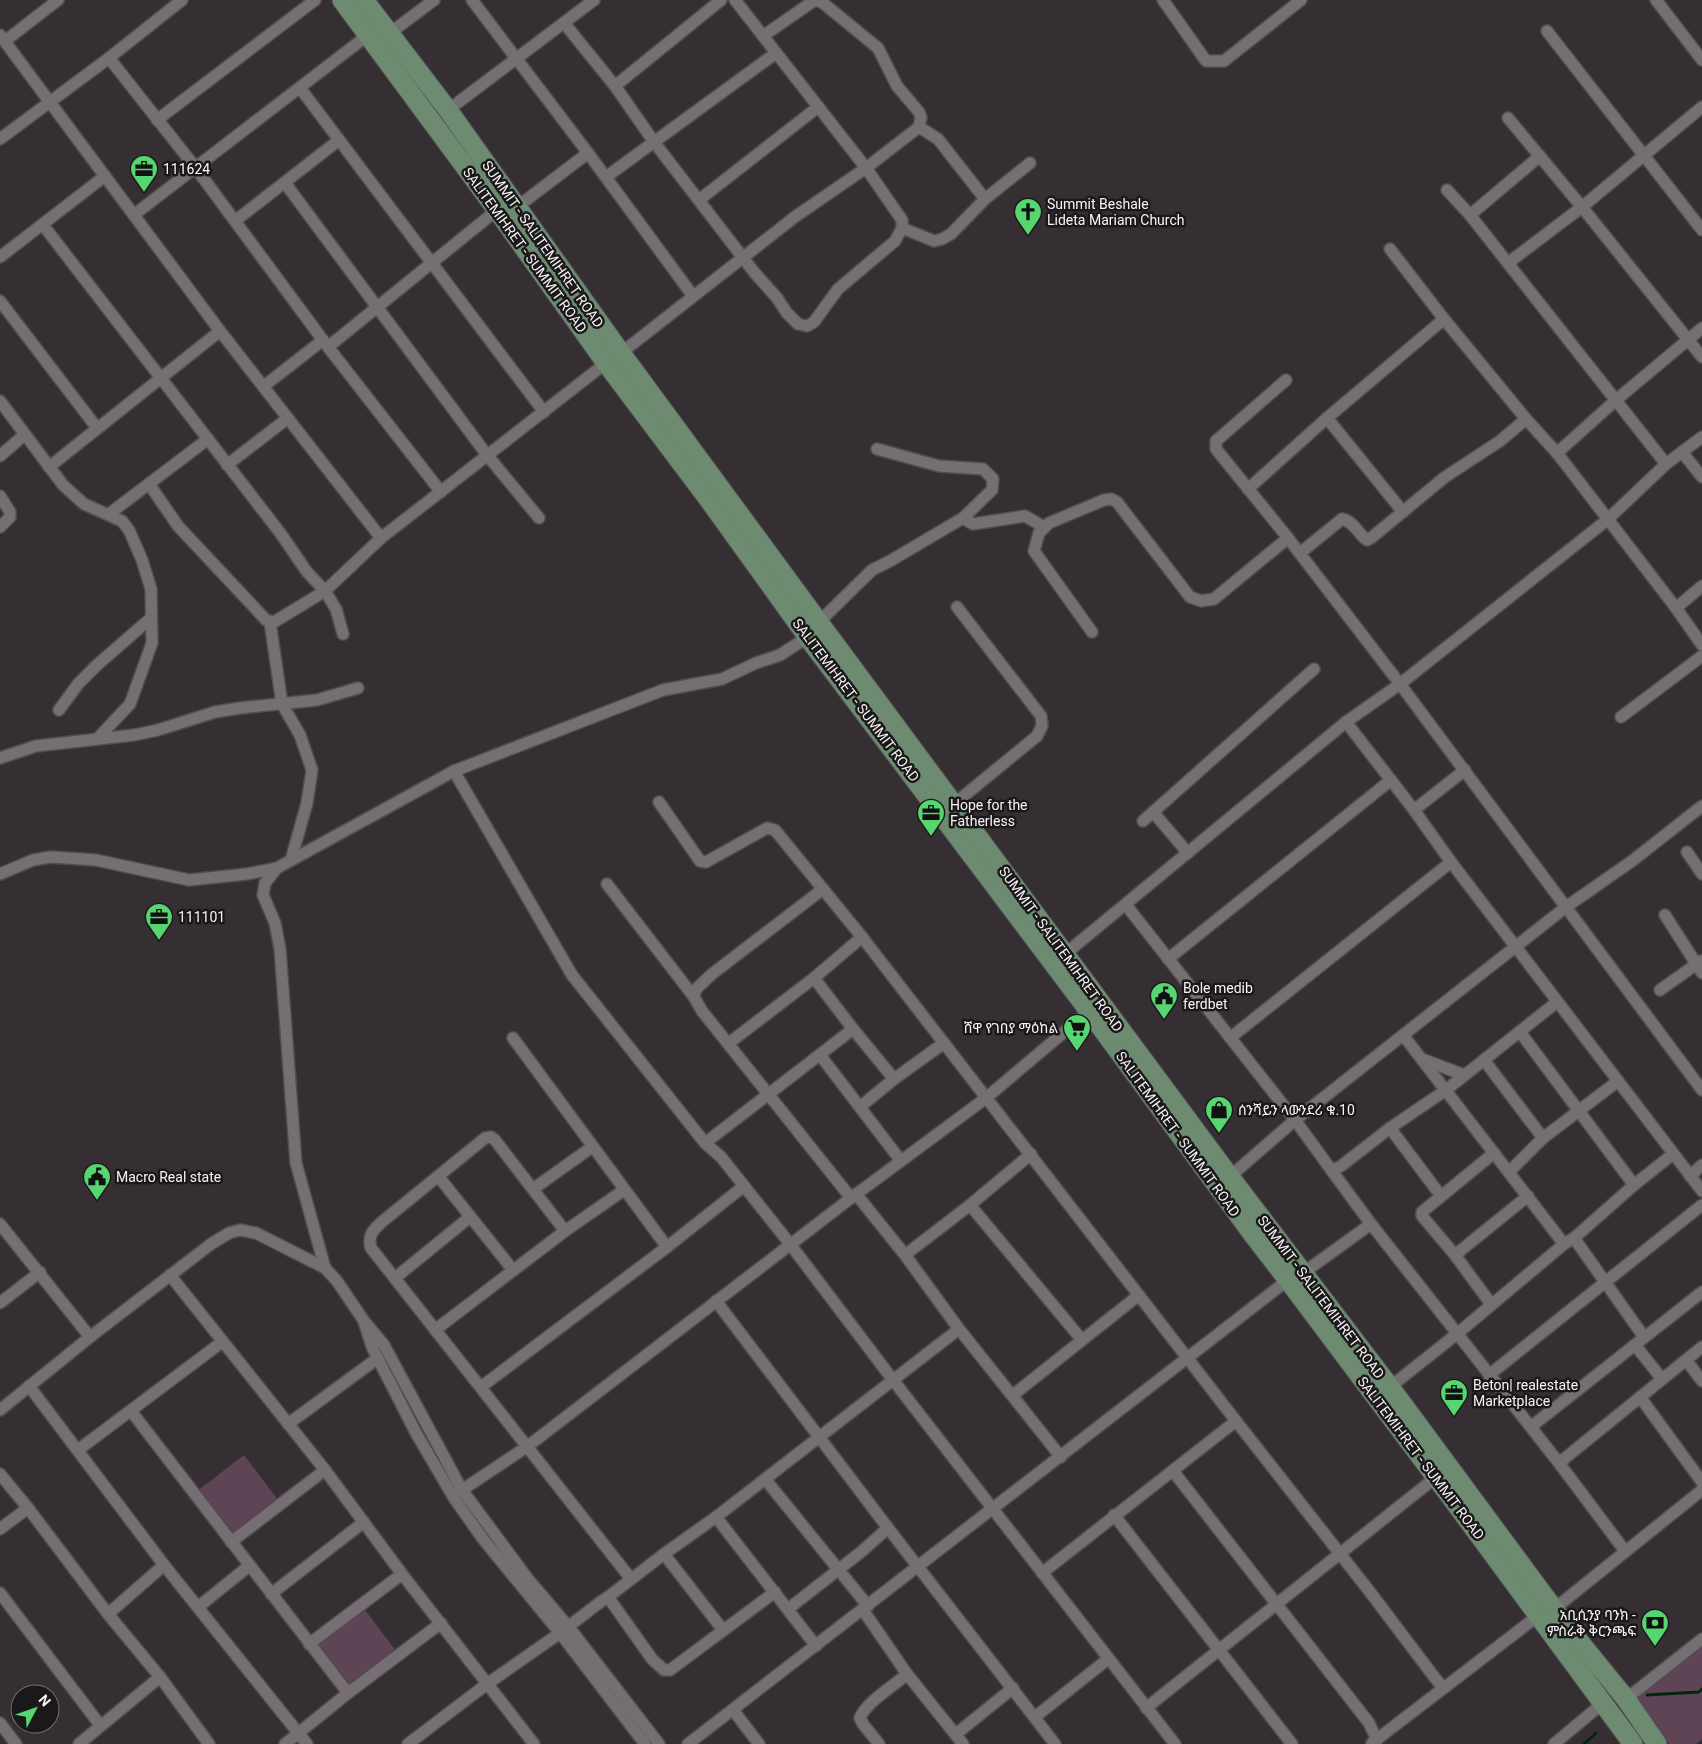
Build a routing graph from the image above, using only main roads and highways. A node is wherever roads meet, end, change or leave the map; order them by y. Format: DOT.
graph roads {
  1 [pos="342,0"];
  2 [pos="364,0"];
  3 [pos="613,358"];
  4 [pos="816,633"];
  5 [pos="1224,1182"];
  6 [pos="1296,1276"];
  7 [pos="1552,1616"];
  8 [pos="1632,1744"];
  9 [pos="1657,1744"];
  1 -- 3 [label="main road, SALITEMIHRET - SUMMIT ROAD"];
  2 -- 3 [label="main road, SUMMIT - SALITEMIHRET ROAD"];
  3 -- 4 [label="main road, SALITEMIHRET - SUMMIT ROAD"];
  4 -- 5 [label="main road, SALITEMIHRET - SUMMIT ROAD"];
  4 -- 5 [label="main road, SUMMIT - SALITEMIHRET ROAD"];
  5 -- 6 [label="main road, SALITEMIHRET - SUMMIT ROAD"];
  6 -- 7 [label="main road, SUMMIT - SALITEMIHRET ROAD"];
  6 -- 7 [label="main road, SALITEMIHRET - SUMMIT ROAD"];
  7 -- 8 [label="main road, SALITEMIHRET - SUMMIT ROAD"];
  7 -- 9 [label="main road, SALITEMIHRET - SUMMIT ROAD"];
}
